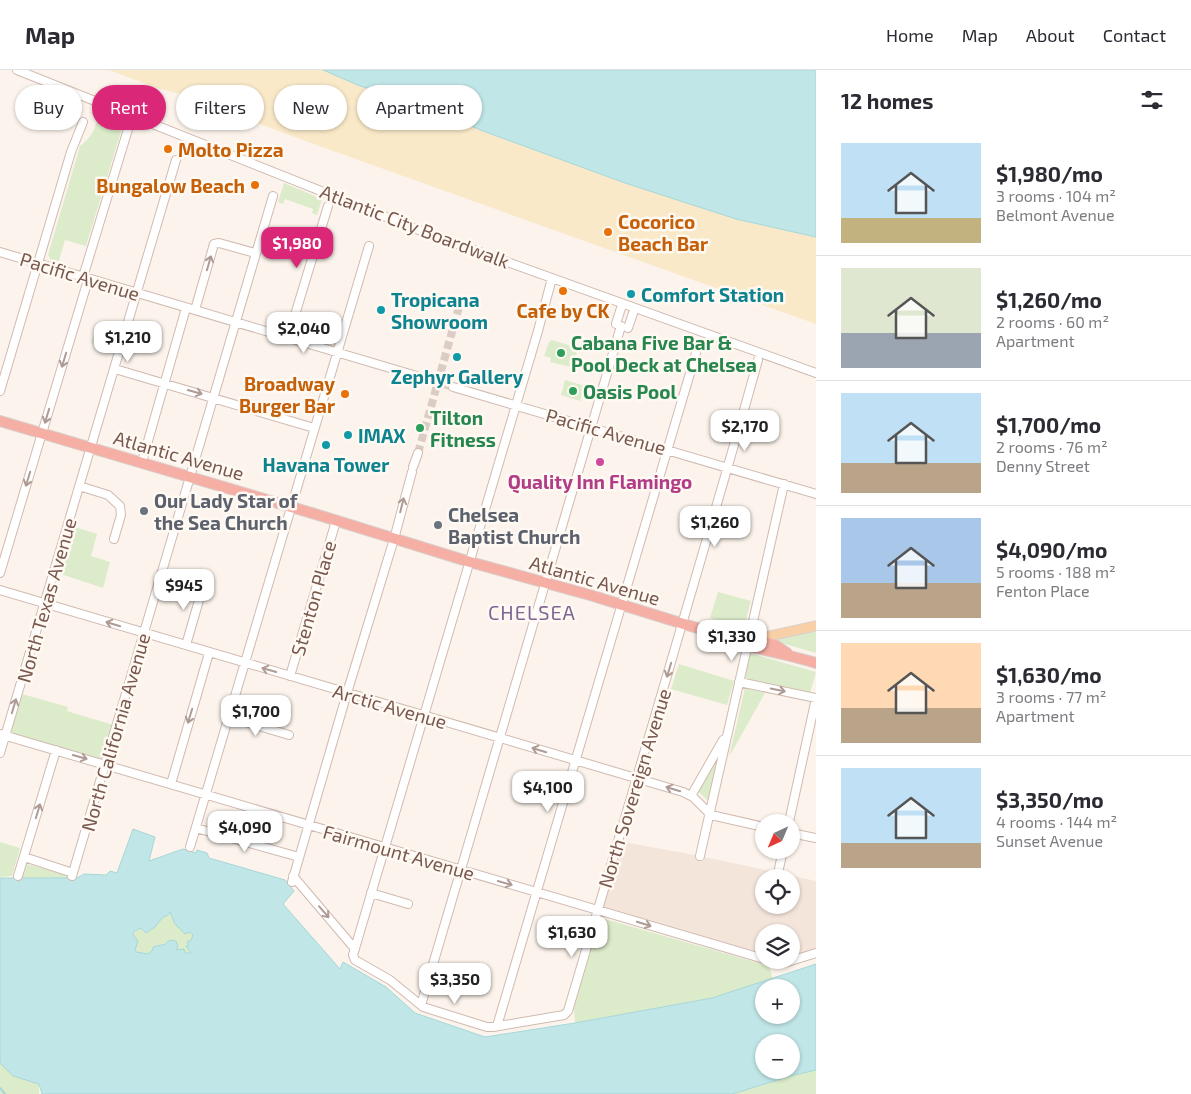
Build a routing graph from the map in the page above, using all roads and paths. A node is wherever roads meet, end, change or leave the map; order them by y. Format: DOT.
graph roads {
  1 [pos="17,70"];
  2 [pos="83,122"];
  3 [pos="127,130"];
  4 [pos="176,160"];
  5 [pos="273,196"];
  6 [pos="328,206"];
  7 [pos="368,246"];
  8 [pos="0,252"];
  9 [pos="255,253"];
  10 [pos="38,264"];
  11 [pos="85,278"];
  12 [pos="552,278"];
  13 [pos="137,293"];
  14 [pos="186,308"];
  15 [pos="621,308"];
  16 [pos="195,310"];
  17 [pos="633,313"];
  18 [pos="235,323"];
  19 [pos="622,326"];
  20 [pos="288,338"];
  21 [pos="336,352"];
  22 [pos="696,353"];
  23 [pos="758,360"];
  24 [pos="115,369"];
  25 [pos="816,373"];
  26 [pos="420,376"];
  27 [pos="164,383"];
  28 [pos="453,387"];
  29 [pos="0,391"];
  30 [pos="213,398"];
  31 [pos="515,405"];
  32 [pos="0,421"];
  33 [pos="591,427"];
  34 [pos="314,428"];
  35 [pos="42,433"];
  36 [pos="91,448"];
  37 [pos="668,450"];
  38 [pos="418,453"];
  39 [pos="142,462"];
  40 [pos="728,468"];
  41 [pos="189,476"];
  42 [pos="784,484"];
  43 [pos="79,486"];
  44 [pos="816,494"];
  45 [pos="291,507"];
  46 [pos="336,521"];
  47 [pos="114,539"];
  48 [pos="394,539"];
  49 [pos="470,562"];
  50 [pos="0,573"];
  51 [pos="545,582"];
  52 [pos="204,583"];
  53 [pos="0,590"];
  54 [pos="45,604"];
  55 [pos="622,605"];
  56 [pos="682,623"];
  57 [pos="816,626"];
  58 [pos="144,633"];
  59 [pos="749,642"];
  60 [pos="186,646"];
  61 [pos="209,653"];
  62 [pos="245,663"];
  63 [pos="816,663"];
  64 [pos="290,676"];
  65 [pos="739,682"];
  66 [pos="347,693"];
  67 [pos="816,698"];
  68 [pos="424,716"];
  69 [pos="229,717"];
  70 [pos="3,734"];
  71 [pos="727,734"];
  72 [pos="289,735"];
  73 [pos="500,738"];
  74 [pos="56,750"];
  75 [pos="0,753"];
  76 [pos="576,760"];
  77 [pos="105,764"];
  78 [pos="636,778"];
  79 [pos="171,784"];
  80 [pos="206,795"];
  81 [pos="691,796"];
  82 [pos="709,813"];
  83 [pos="791,814"];
  84 [pos="309,825"];
  85 [pos="755,825"];
  86 [pos="196,828"];
  87 [pos="800,835"];
  88 [pos="816,838"];
  89 [pos="190,847"];
  90 [pos="385,848"];
  91 [pos="700,856"];
  92 [pos="299,857"];
  93 [pos="24,858"];
  94 [pos="461,870"];
  95 [pos="18,876"];
  96 [pos="536,892"];
  97 [pos="372,893"];
  98 [pos="408,904"];
  99 [pos="598,910"];
  100 [pos="355,948"];
  101 [pos="816,953"];
  102 [pos="755,957"];
  103 [pos="800,959"];
  104 [pos="420,1005"];
  105 [pos="497,1026"];
  1 -- 12 [label="street, Atlantic City Boardwalk"];
  2 -- 10 [label="street"];
  3 -- 11 [label="street"];
  4 -- 13 [label="street, North Texas Avenue"];
  5 -- 9 [label="street, North California Avenue"];
  6 -- 20 [label="street"];
  7 -- 21 [label="street"];
  8 -- 10 [label="street, Pacific Avenue"];
  16 -- 9 [label="street, one-way"];
  9 -- 18 [label="street, North California Avenue"];
  10 -- 11 [label="street, Pacific Avenue"];
  10 -- 29 [label="street"];
  11 -- 13 [label="street, Pacific Avenue"];
  11 -- 35 [label="street, one-way"];
  12 -- 25 [label="street, Atlantic City Boardwalk"];
  12 -- 31 [label="street"];
  13 -- 14 [label="street, Pacific Avenue"];
  13 -- 24 [label="street, North Texas Avenue"];
  14 -- 16 [label="street, Pacific Avenue"];
  14 -- 27 [label="street"];
  15 -- 19 [label="street"];
  16 -- 18 [label="street, Pacific Avenue"];
  17 -- 19 [label="street"];
  18 -- 20 [label="street, Pacific Avenue"];
  18 -- 30 [label="street, North California Avenue"];
  19 -- 33 [label="street"];
  20 -- 21 [label="street, Pacific Avenue"];
  21 -- 26 [label="street, Pacific Avenue"];
  21 -- 34 [label="street"];
  22 -- 37 [label="street"];
  23 -- 40 [label="street, North Sovereign Avenue"];
  24 -- 27 [label="street"];
  24 -- 36 [label="street, North Texas Avenue"];
  27 -- 30 [label="street, one-way"];
  27 -- 39 [label="street"];
  28 -- 31 [label="street, Pacific Avenue"];
  30 -- 34 [label="street"];
  30 -- 41 [label="street, North California Avenue"];
  31 -- 33 [label="street, Pacific Avenue"];
  31 -- 49 [label="street"];
  32 -- 35 [label="highway, Atlantic Avenue"];
  33 -- 37 [label="street, Pacific Avenue"];
  33 -- 51 [label="street"];
  34 -- 45 [label="street"];
  35 -- 36 [label="highway, Atlantic Avenue"];
  35 -- 50 [label="street, one-way"];
  36 -- 39 [label="highway, Atlantic Avenue"];
  36 -- 43 [label="street, North Texas Avenue"];
  37 -- 40 [label="street, Pacific Avenue"];
  37 -- 55 [label="street"];
  48 -- 38 [label="street, one-way"];
  39 -- 41 [label="highway, Atlantic Avenue"];
  40 -- 42 [label="street, Pacific Avenue"];
  40 -- 56 [label="street, North Sovereign Avenue"];
  41 -- 45 [label="highway, Atlantic Avenue"];
  41 -- 58 [label="street, North California Avenue"];
  42 -- 44 [label="street, Pacific Avenue"];
  42 -- 59 [label="street"];
  43 -- 47 [label="street"];
  43 -- 54 [label="street, North Texas Avenue"];
  45 -- 46 [label="highway, Atlantic Avenue"];
  45 -- 62 [label="street"];
  46 -- 48 [label="highway, Atlantic Avenue"];
  46 -- 64 [label="street, Stenton Place"];
  48 -- 49 [label="highway, Atlantic Avenue"];
  48 -- 66 [label="street"];
  49 -- 51 [label="highway, Atlantic Avenue"];
  49 -- 68 [label="street"];
  51 -- 55 [label="highway, Atlantic Avenue"];
  51 -- 73 [label="street"];
  52 -- 60 [label="street"];
  53 -- 54 [label="street, Arctic Avenue"];
  58 -- 54 [label="street, Arctic Avenue, one-way"];
  70 -- 54 [label="street, North Texas Avenue, one-way"];
  55 -- 56 [label="highway, Atlantic Avenue"];
  55 -- 76 [label="street"];
  56 -- 59 [label="highway, Atlantic Avenue"];
  56 -- 78 [label="street, North Sovereign Avenue, one-way"];
  57 -- 59 [label="main road"];
  58 -- 60 [label="street, Arctic Avenue"];
  58 -- 77 [label="street, North California Avenue"];
  59 -- 63 [label="highway, Atlantic Avenue"];
  59 -- 65 [label="street"];
  60 -- 61 [label="street, Arctic Avenue"];
  61 -- 62 [label="street, Arctic Avenue"];
  61 -- 79 [label="street, one-way"];
  64 -- 62 [label="street, Arctic Avenue, one-way"];
  62 -- 69 [label="street"];
  64 -- 66 [label="street, Arctic Avenue"];
  65 -- 67 [label="street, one-way"];
  65 -- 71 [label="street"];
  66 -- 68 [label="street, Arctic Avenue"];
  66 -- 84 [label="street"];
  67 -- 83 [label="street"];
  68 -- 73 [label="street, Arctic Avenue"];
  68 -- 90 [label="street"];
  69 -- 72 [label="street"];
  69 -- 80 [label="street"];
  70 -- 74 [label="street, Fairmount Avenue"];
  70 -- 75 [label="street, North Texas Avenue"];
  71 -- 81 [label="street"];
  71 -- 82 [label="street"];
  76 -- 73 [label="street, Arctic Avenue, one-way"];
  73 -- 94 [label="street"];
  74 -- 77 [label="street, Fairmount Avenue, one-way"];
  93 -- 74 [label="street, one-way"];
  76 -- 78 [label="street, Arctic Avenue"];
  76 -- 96 [label="street"];
  77 -- 79 [label="street, Fairmount Avenue"];
  77 -- 93 [label="street, North California Avenue"];
  81 -- 78 [label="street, Arctic Avenue, one-way"];
  78 -- 99 [label="street, North Sovereign Avenue"];
  79 -- 80 [label="street, Fairmount Avenue"];
  80 -- 84 [label="street, Fairmount Avenue"];
  80 -- 86 [label="street"];
  81 -- 82 [label="street"];
  82 -- 85 [label="street"];
  82 -- 91 [label="street"];
  84 -- 90 [label="street, Fairmount Avenue"];
  84 -- 92 [label="street"];
  86 -- 89 [label="street"];
  86 -- 92 [label="street"];
  87 -- 88 [label="street"];
  90 -- 94 [label="street, Fairmount Avenue"];
  90 -- 97 [label="street"];
  92 -- 100 [label="street, one-way"];
  93 -- 95 [label="street"];
  94 -- 96 [label="street, Fairmount Avenue, one-way"];
  94 -- 104 [label="street"];
  96 -- 99 [label="street, Fairmount Avenue"];
  96 -- 105 [label="street"];
  97 -- 98 [label="street"];
  97 -- 100 [label="street"];
  99 -- 102 [label="street, Fairmount Avenue, one-way"];
  99 -- 105 [label="street, North Sovereign Avenue"];
  100 -- 104 [label="street"];
  101 -- 103 [label="street, Fairmount Avenue"];
  104 -- 105 [label="street"];
}
